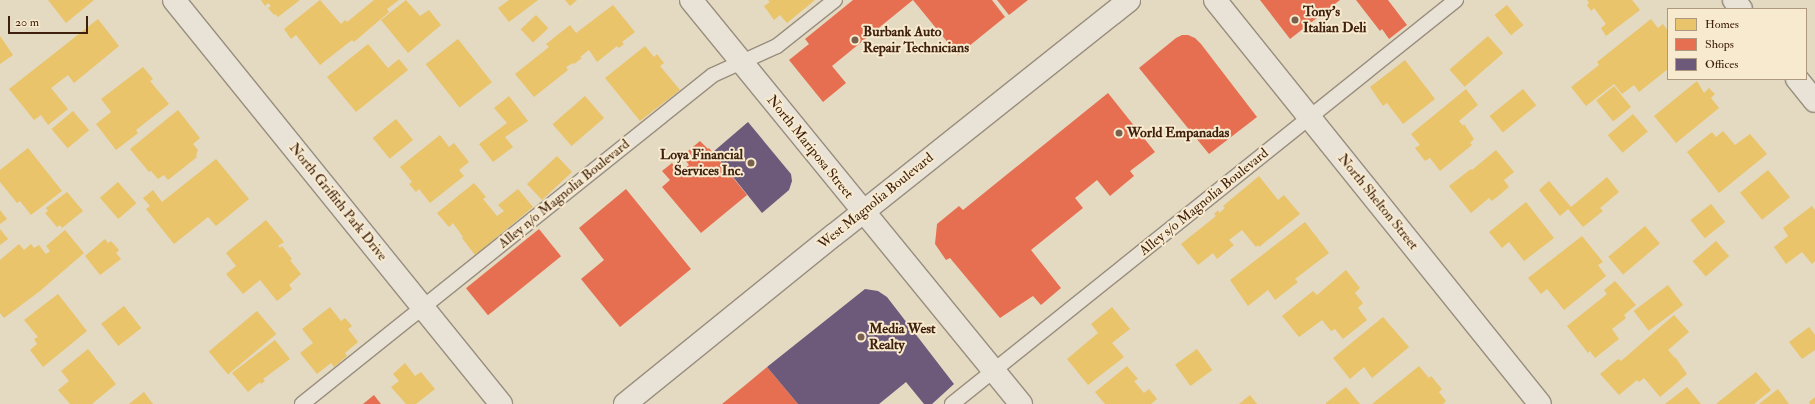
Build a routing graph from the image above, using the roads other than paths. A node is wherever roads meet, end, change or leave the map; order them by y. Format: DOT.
graph roads {
  1 [pos="174,0"];
  2 [pos="691,0"];
  3 [pos="835,0"];
  4 [pos="1129,0"];
  5 [pos="1215,0"];
  6 [pos="1456,0"];
  7 [pos="1734,0"];
  8 [pos="1740,8"];
  9 [pos="741,62"];
  10 [pos="1798,80"];
  11 [pos="1815,101"];
  12 [pos="1309,117"];
  13 [pos="862,212"];
  14 [pos="424,306"];
  15 [pos="993,370"];
  16 [pos="302,404"];
  17 [pos="501,404"];
  18 [pos="625,404"];
  19 [pos="952,404"];
  20 [pos="1021,404"];
  21 [pos="1540,404"];
  1 -- 14 [label="street, North Griffith Park Drive"];
  2 -- 9 [label="street, North Mariposa Street"];
  3 -- 9 [label="lane, Alley n/o Magnolia Boulevard"];
  4 -- 13 [label="street, West Magnolia Boulevard"];
  5 -- 12 [label="street, North Shelton Street"];
  6 -- 12 [label="lane, Alley s/o Magnolia Boulevard"];
  7 -- 8 [label="street"];
  9 -- 13 [label="street, North Mariposa Street"];
  9 -- 14 [label="lane, Alley n/o Magnolia Boulevard"];
  10 -- 11 [label="street"];
  12 -- 15 [label="lane, Alley s/o Magnolia Boulevard"];
  12 -- 21 [label="street, North Shelton Street"];
  13 -- 15 [label="street, North Mariposa Street"];
  13 -- 18 [label="street, West Magnolia Boulevard"];
  14 -- 16 [label="lane, Alley n/o Magnolia Boulevard"];
  14 -- 17 [label="street, North Griffith Park Drive"];
  15 -- 19 [label="lane, Alley s/o Magnolia Boulevard"];
  15 -- 20 [label="street, North Mariposa Street"];
}
